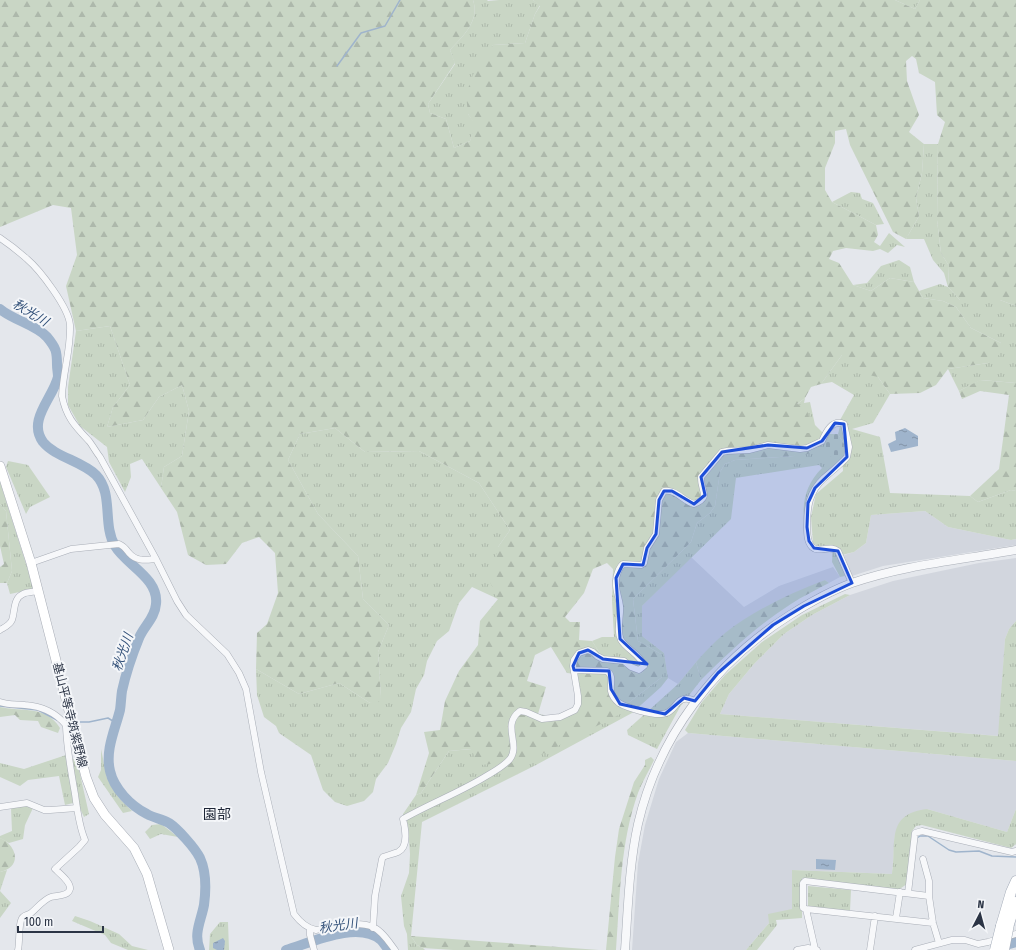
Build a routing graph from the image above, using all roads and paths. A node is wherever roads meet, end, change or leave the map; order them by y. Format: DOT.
graph roads {
  1 [pos="0,238"];
  2 [pos="0,466"];
  3 [pos="1016,550"];
  4 [pos="156,559"];
  5 [pos="32,563"];
  6 [pos="852,583"];
  7 [pos="38,591"];
  8 [pos="0,630"];
  9 [pos="574,670"];
  10 [pos="695,701"];
  11 [pos="0,702"];
  12 [pos="69,724"];
  13 [pos="0,807"];
  14 [pos="77,808"];
  15 [pos="1016,851"];
  16 [pos="923,859"];
  17 [pos="1016,881"];
  18 [pos="900,892"];
  19 [pos="908,892"];
  20 [pos="929,896"];
  21 [pos="1016,902"];
  22 [pos="806,909"];
  23 [pos="875,916"];
  24 [pos="896,918"];
  25 [pos="933,923"];
  26 [pos="1005,925"];
  27 [pos="374,928"];
  28 [pos="310,932"];
  29 [pos="1016,934"];
  30 [pos="939,943"];
  31 [pos="314,949"];
  32 [pos="817,949"];
  33 [pos="18,950"];
  34 [pos="169,950"];
  35 [pos="395,950"];
  36 [pos="625,950"];
  37 [pos="797,950"];
  38 [pos="870,950"];
  39 [pos="915,950"];
  40 [pos="995,950"];
  41 [pos="1004,950"];
  1 -- 4 [label="street"];
  2 -- 5 [label="main road, 基山平等寺筑紫野線"];
  3 -- 6 [label="street"];
  4 -- 5 [label="street"];
  4 -- 28 [label="street"];
  5 -- 7 [label="main road, 基山平等寺筑紫野線"];
  6 -- 9 [label="street"];
  6 -- 10 [label="street"];
  7 -- 8 [label="street"];
  7 -- 12 [label="main road, 基山平等寺筑紫野線"];
  9 -- 10 [label="street"];
  9 -- 27 [label="street"];
  10 -- 36 [label="street"];
  11 -- 12 [label="street"];
  12 -- 14 [label="street"];
  12 -- 34 [label="main road, 基山平等寺筑紫野線"];
  13 -- 14 [label="street"];
  14 -- 33 [label="street"];
  15 -- 19 [label="street"];
  16 -- 20 [label="street"];
  17 -- 26 [label="main road"];
  18 -- 19 [label="street"];
  18 -- 22 [label="street"];
  18 -- 24 [label="street"];
  19 -- 20 [label="street"];
  20 -- 25 [label="street"];
  21 -- 26 [label="main road"];
  22 -- 23 [label="street"];
  22 -- 32 [label="street"];
  23 -- 24 [label="street"];
  23 -- 38 [label="street"];
  24 -- 25 [label="street"];
  25 -- 30 [label="street"];
  26 -- 40 [label="main road, bridge"];
  26 -- 41 [label="main road, bridge"];
  27 -- 28 [label="street"];
  27 -- 35 [label="street"];
  28 -- 31 [label="street"];
  29 -- 30 [label="street"];
  30 -- 39 [label="street"];
  32 -- 37 [label="street"];
}
